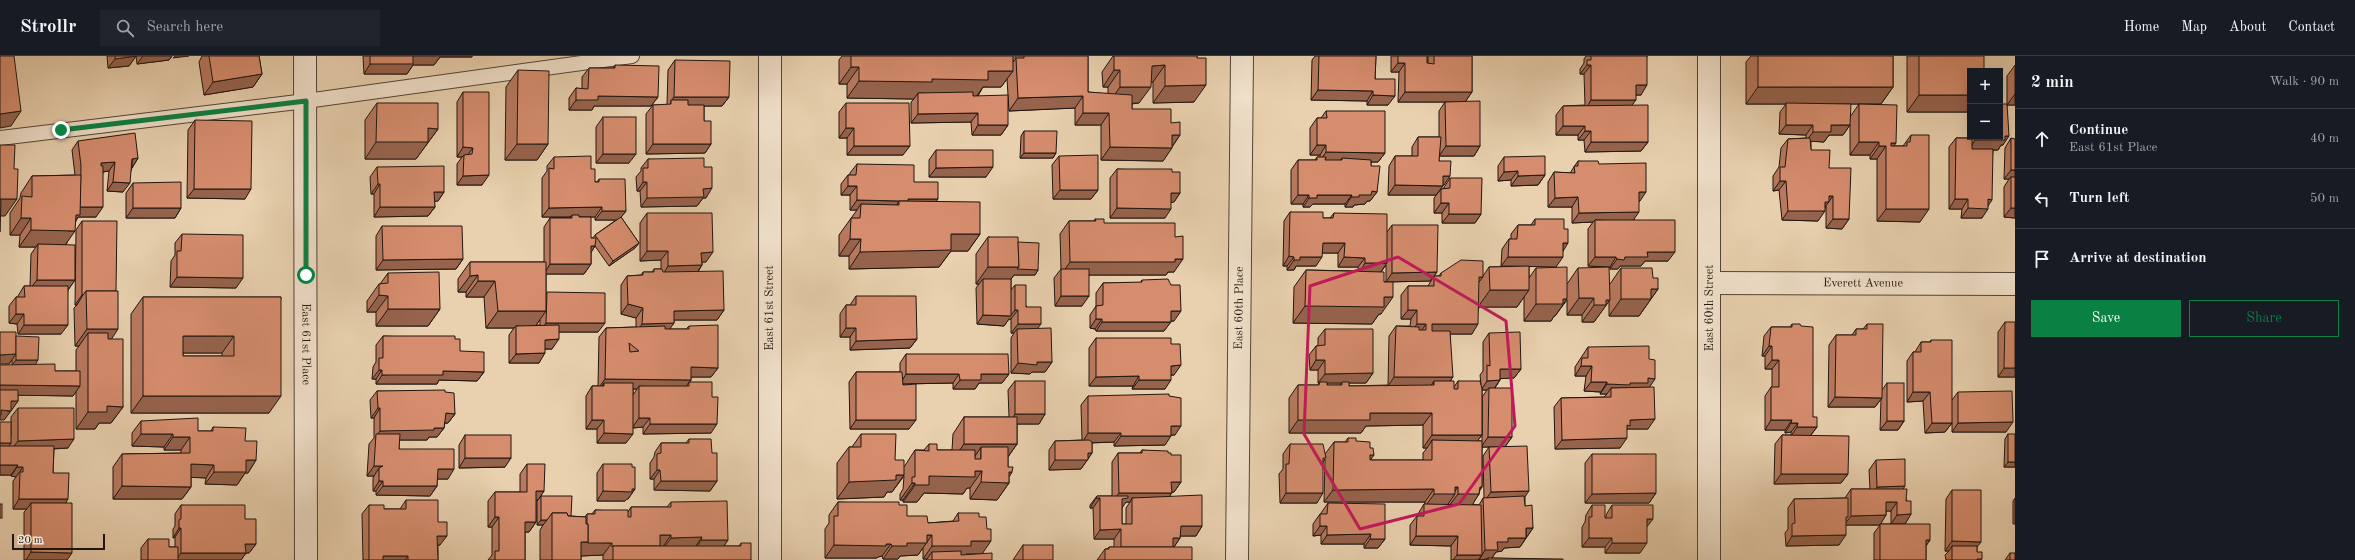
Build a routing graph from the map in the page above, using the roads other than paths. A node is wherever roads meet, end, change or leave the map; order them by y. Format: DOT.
graph roads {
  1 [pos="305,56"];
  2 [pos="632,56"];
  3 [pos="770,56"];
  4 [pos="1242,56"];
  5 [pos="1709,56"];
  6 [pos="306,101"];
  7 [pos="0,138"];
  8 [pos="1710,283"];
  9 [pos="2015,284"];
  10 [pos="306,560"];
  11 [pos="770,560"];
  12 [pos="1237,560"];
  13 [pos="1709,560"];
  1 -- 6 [label="street, East 61st Place"];
  2 -- 6 [label="lane"];
  3 -- 11 [label="street, East 61st Street"];
  4 -- 12 [label="street, East 60th Place"];
  5 -- 8 [label="street, East 60th Street"];
  6 -- 7 [label="lane"];
  6 -- 10 [label="street, East 61st Place"];
  8 -- 9 [label="street, Everett Avenue"];
  8 -- 13 [label="street, East 60th Street"];
}
